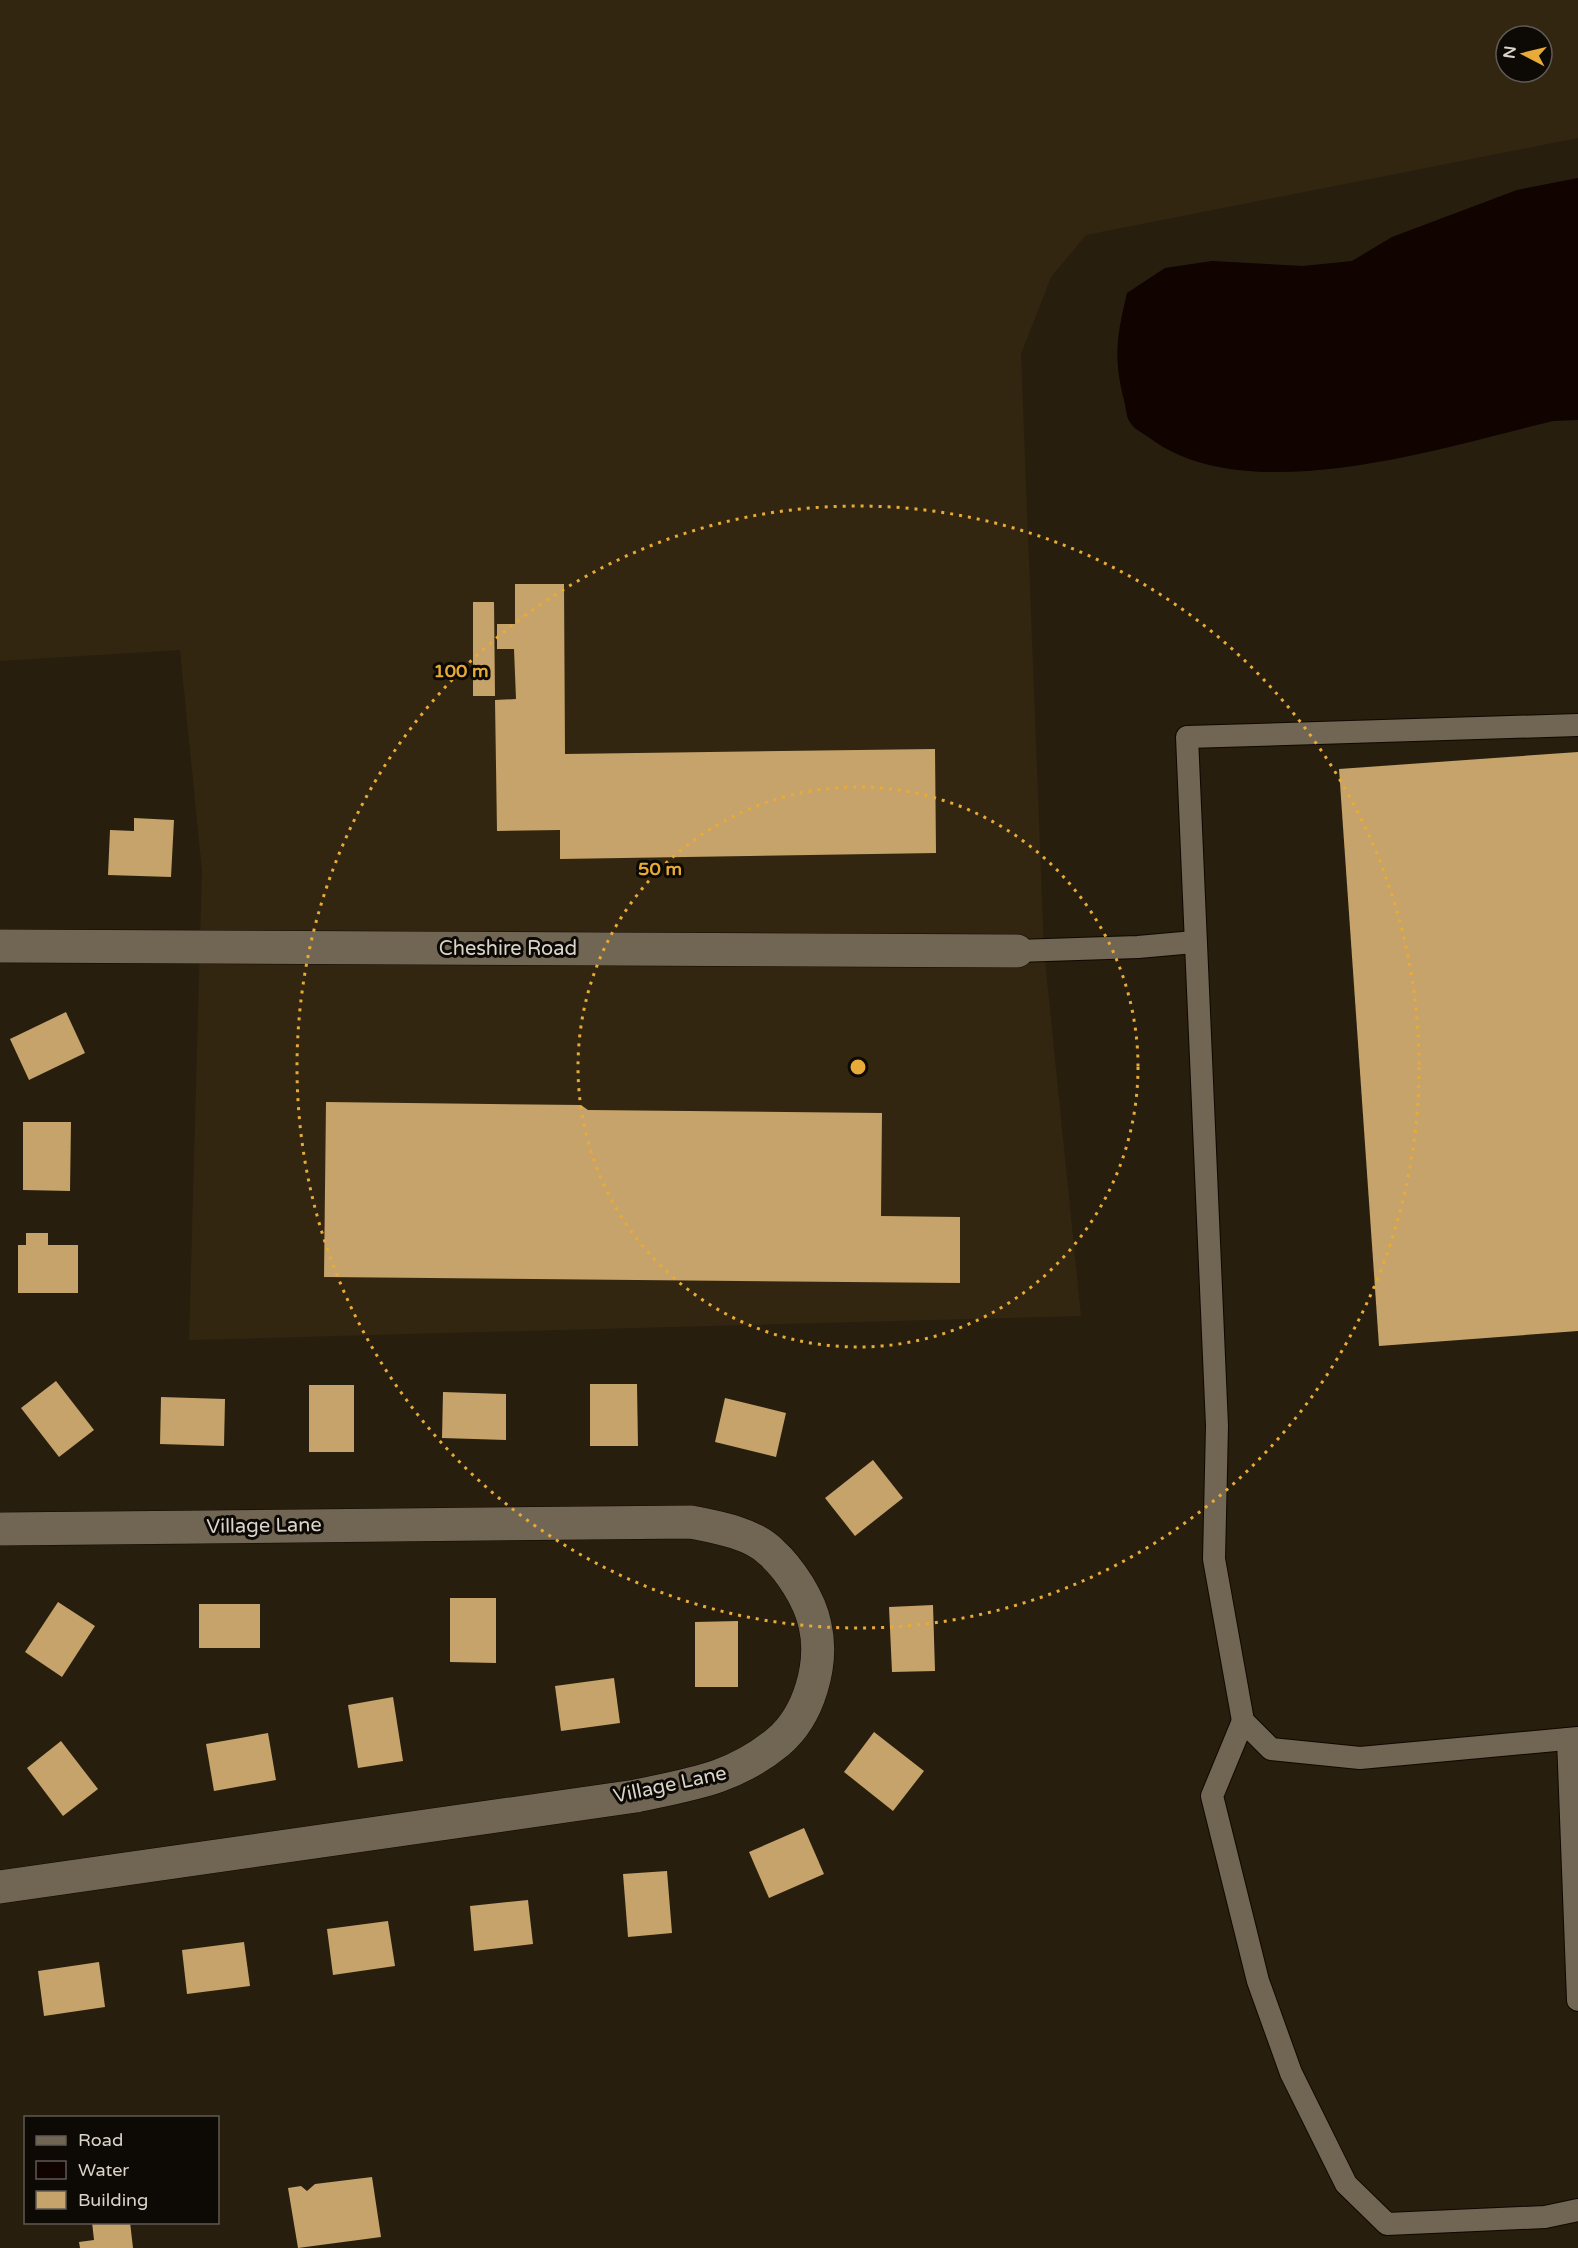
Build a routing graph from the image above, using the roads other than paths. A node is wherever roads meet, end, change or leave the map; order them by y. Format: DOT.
graph roads {
  1 [pos="1578,725"];
  2 [pos="1194,942"];
  3 [pos="0,946"];
  4 [pos="1017,951"];
  5 [pos="0,1528"];
  6 [pos="1243,1721"];
  7 [pos="1573,1739"];
  8 [pos="0,1887"];
  9 [pos="1578,2000"];
  10 [pos="1578,2210"];
  1 -- 2 [label="lane"];
  2 -- 4 [label="lane"];
  2 -- 6 [label="lane"];
  3 -- 4 [label="street, Cheshire Road"];
  5 -- 8 [label="street, Village Lane"];
  6 -- 7 [label="lane"];
  6 -- 10 [label="lane"];
  7 -- 9 [label="lane"];
}
